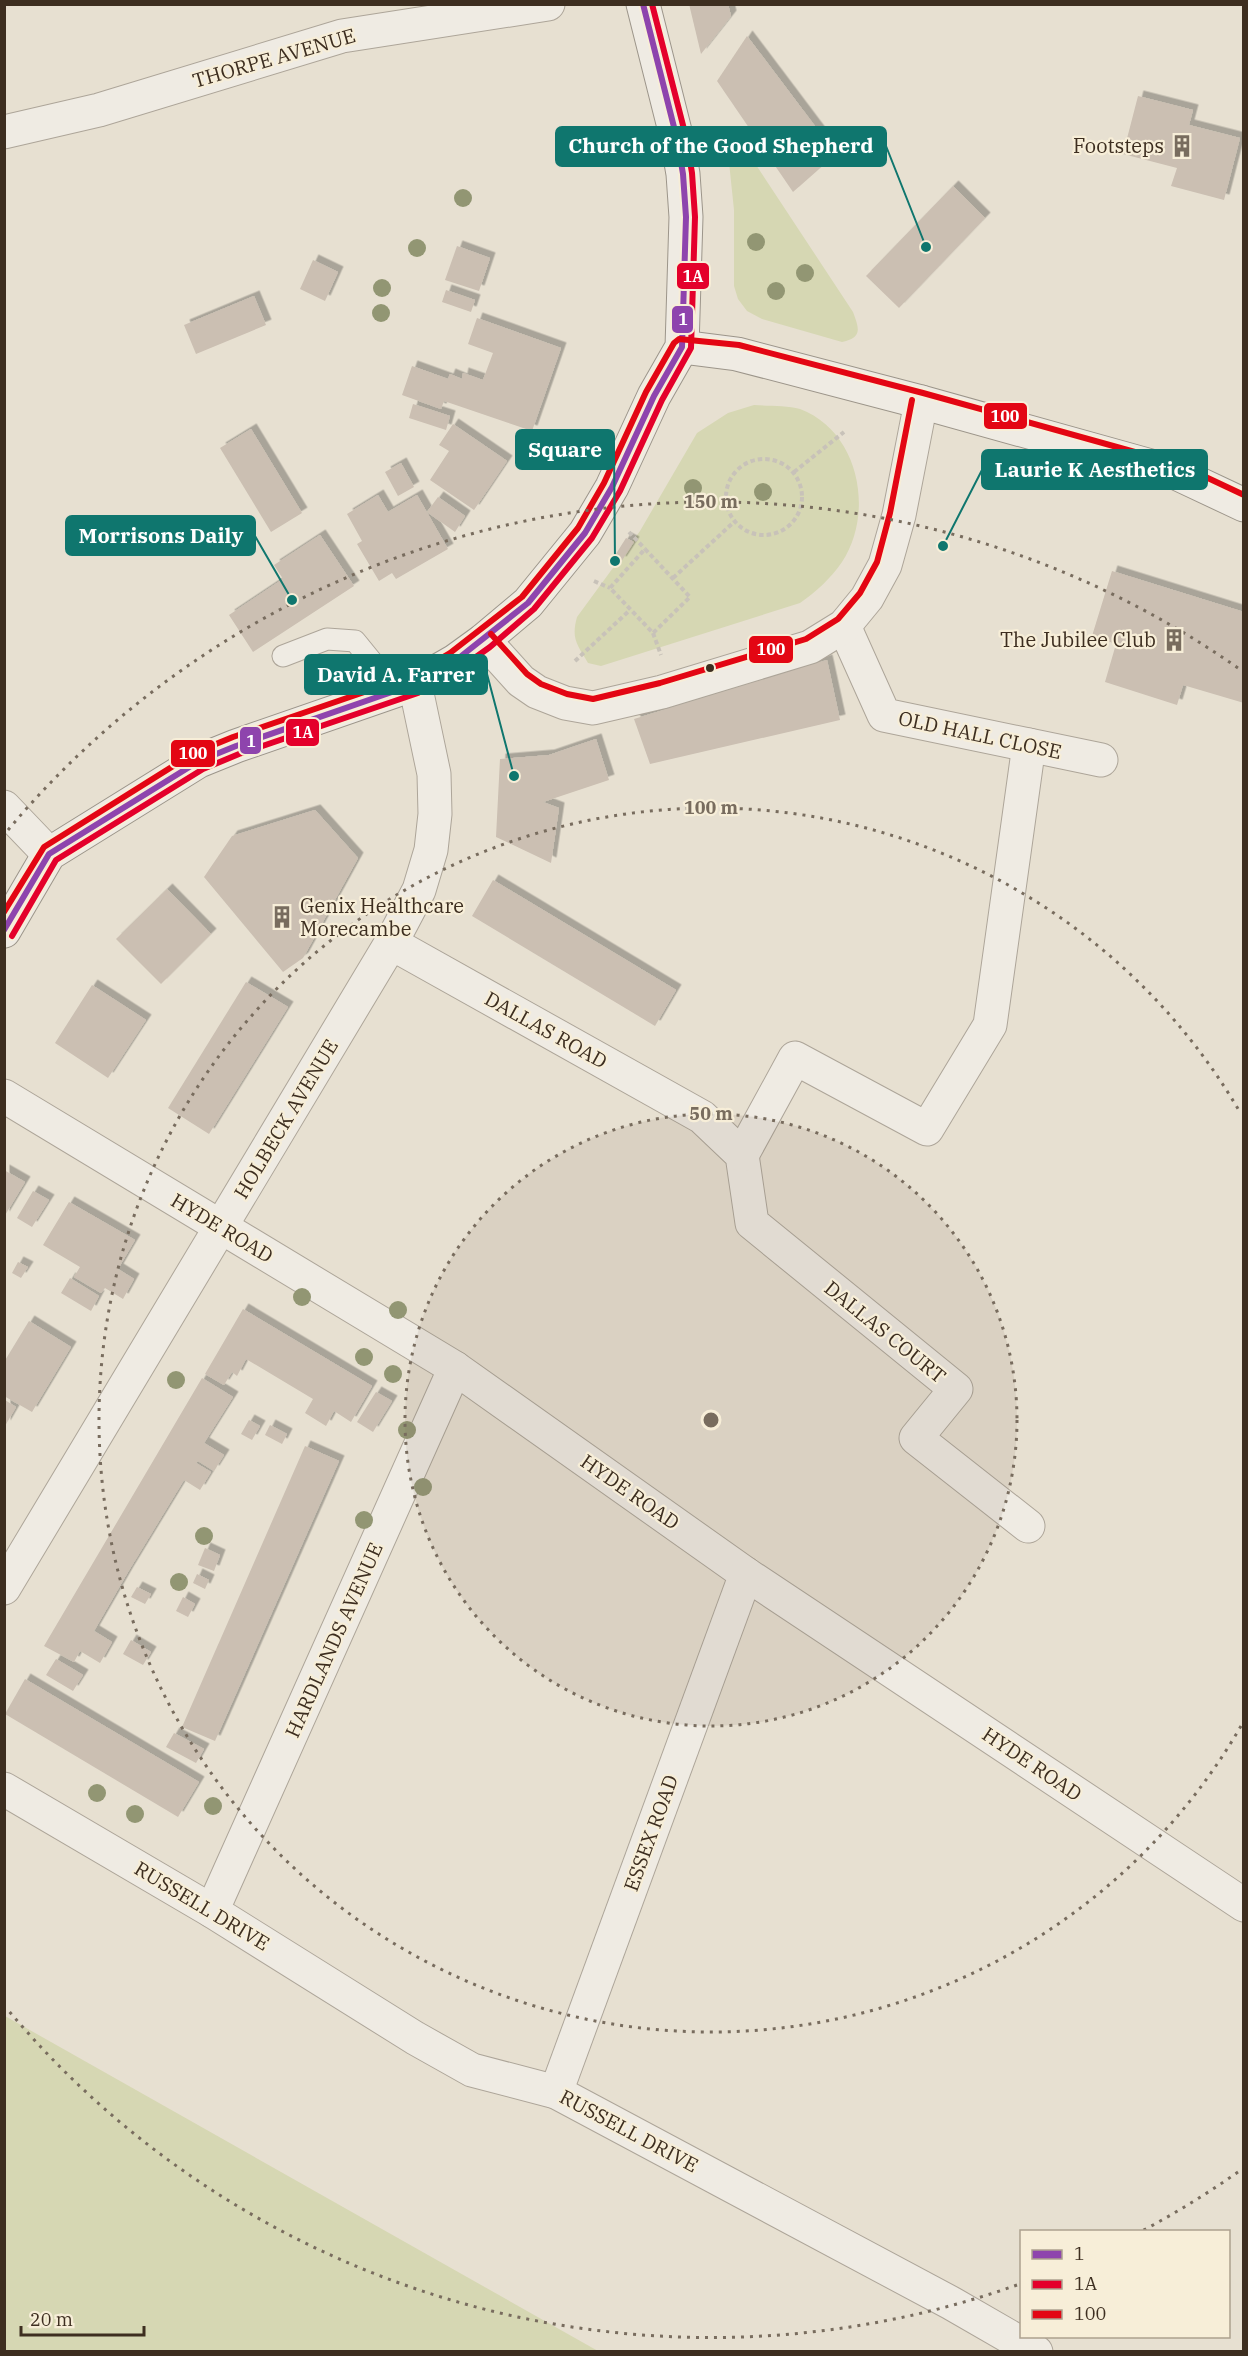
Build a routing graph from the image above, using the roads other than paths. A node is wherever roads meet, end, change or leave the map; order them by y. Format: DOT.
graph roads {
  1 [pos="548,4"];
  2 [pos="643,4"];
  3 [pos="4,132"];
  4 [pos="682,347"];
  5 [pos="921,402"];
  6 [pos="1244,505"];
  7 [pos="844,626"];
  8 [pos="484,640"];
  9 [pos="283,656"];
  10 [pos="401,688"];
  11 [pos="1029,745"];
  12 [pos="1101,760"];
  13 [pos="4,807"];
  14 [pos="49,854"];
  15 [pos="4,931"];
  16 [pos="391,943"];
  17 [pos="4,1096"];
  18 [pos="742,1155"];
  19 [pos="221,1227"];
  20 [pos="455,1368"];
  21 [pos="1028,1526"];
  22 [pos="746,1574"];
  23 [pos="4,1588"];
  24 [pos="4,1789"];
  25 [pos="1244,1905"];
  26 [pos="212,1911"];
  27 [pos="556,2092"];
  28 [pos="1036,2352"];
  1 -- 3 [label="street, THORPE AVENUE"];
  2 -- 4 [label="street"];
  4 -- 5 [label="street"];
  4 -- 8 [label="street"];
  5 -- 6 [label="street"];
  5 -- 7 [label="street"];
  7 -- 8 [label="street"];
  7 -- 11 [label="street, OLD HALL CLOSE"];
  8 -- 10 [label="street"];
  9 -- 10 [label="lane"];
  10 -- 14 [label="street"];
  10 -- 16 [label="street, HOLBECK AVENUE"];
  11 -- 12 [label="street, OLD HALL CLOSE"];
  11 -- 18 [label="street"];
  13 -- 14 [label="street"];
  14 -- 15 [label="street"];
  16 -- 18 [label="street, DALLAS ROAD"];
  16 -- 19 [label="street, HOLBECK AVENUE"];
  17 -- 19 [label="street, HYDE ROAD"];
  18 -- 21 [label="street, DALLAS COURT"];
  19 -- 20 [label="street, HYDE ROAD"];
  19 -- 23 [label="street, HOLBECK AVENUE"];
  20 -- 22 [label="street, HYDE ROAD"];
  20 -- 26 [label="street, HARDLANDS AVENUE"];
  22 -- 25 [label="street, HYDE ROAD"];
  22 -- 27 [label="street, ESSEX ROAD"];
  24 -- 26 [label="street, RUSSELL DRIVE"];
  26 -- 27 [label="street, RUSSELL DRIVE"];
  27 -- 28 [label="street, RUSSELL DRIVE"];
}
